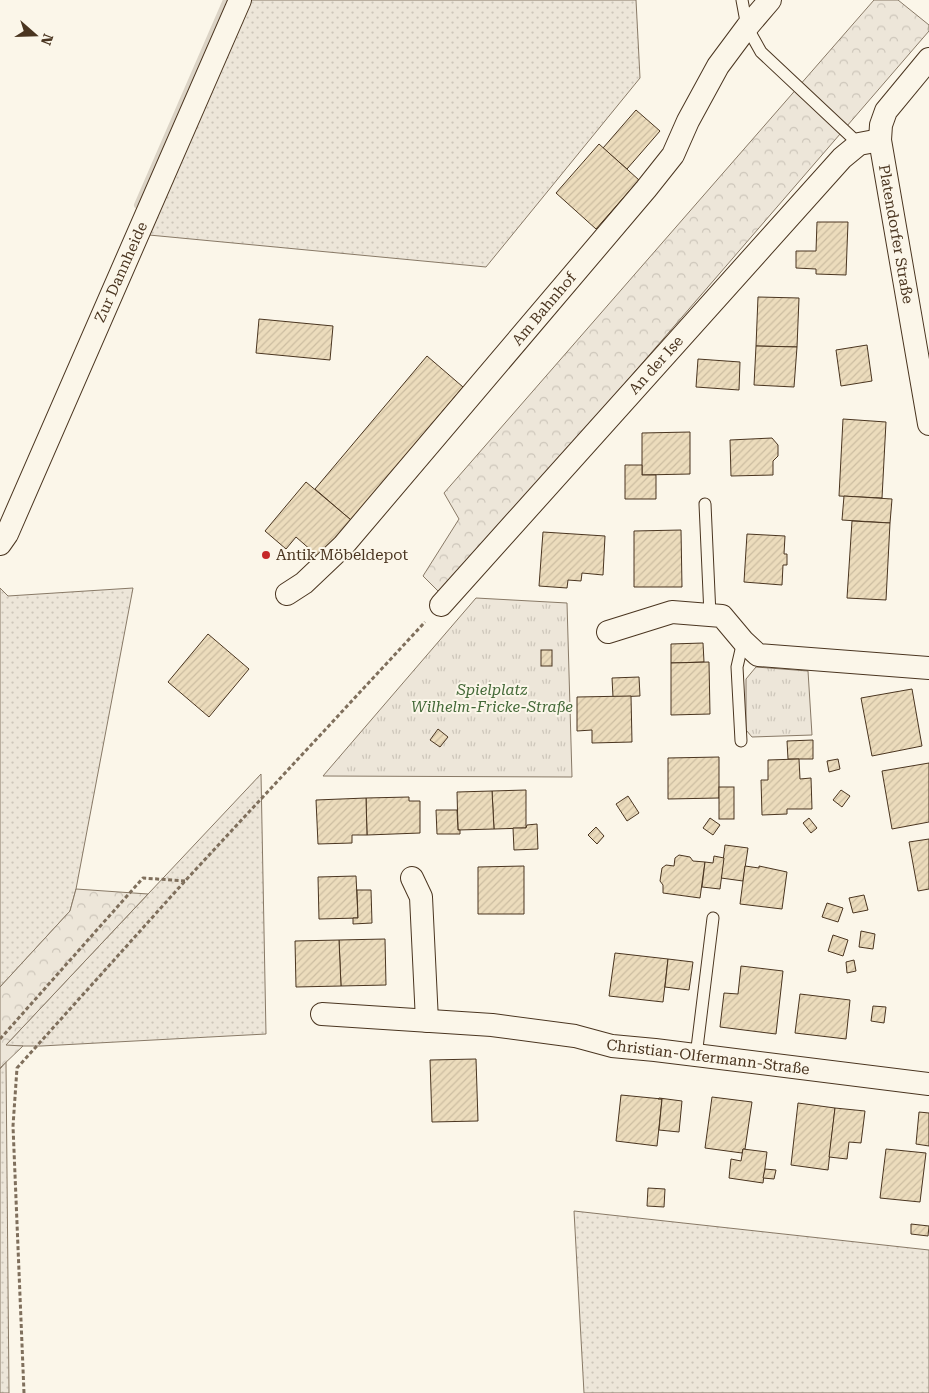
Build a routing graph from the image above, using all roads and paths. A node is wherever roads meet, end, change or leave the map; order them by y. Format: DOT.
graph roads {
  1 [pos="240,0"];
  2 [pos="742,0"];
  3 [pos="770,0"];
  4 [pos="747,27"];
  5 [pos="929,59"];
  6 [pos="869,142"];
  7 [pos="922,345"];
  8 [pos="929,424"];
  9 [pos="706,504"];
  10 [pos="0,544"];
  11 [pos="287,594"];
  12 [pos="441,605"];
  13 [pos="710,615"];
  14 [pos="608,632"];
  15 [pos="743,641"];
  16 [pos="929,668"];
  17 [pos="741,741"];
  18 [pos="412,878"];
  19 [pos="185,881"];
  20 [pos="713,918"];
  21 [pos="322,1014"];
  22 [pos="427,1021"];
  23 [pos="0,1039"];
  24 [pos="696,1056"];
  25 [pos="929,1084"];
  26 [pos="24,1393"];
  1 -- 10 [label="street, Zur Dannheide"];
  2 -- 4 [label="lane"];
  3 -- 4 [label="street, Am Bahnhof"];
  4 -- 6 [label="lane"];
  4 -- 11 [label="street, Am Bahnhof"];
  5 -- 6 [label="street, Platendorfer Straße"];
  6 -- 7 [label="street, Platendorfer Straße"];
  6 -- 12 [label="street, An der Ise"];
  7 -- 8 [label="street, Platendorfer Straße"];
  9 -- 13 [label="lane"];
  12 -- 19 [label="path"];
  13 -- 14 [label="street"];
  13 -- 15 [label="street"];
  15 -- 16 [label="street"];
  15 -- 17 [label="lane"];
  18 -- 22 [label="street"];
  19 -- 23 [label="path"];
  19 -- 26 [label="path"];
  20 -- 24 [label="lane"];
  21 -- 22 [label="street, Christian-Olfermann-Straße"];
  22 -- 24 [label="street, Christian-Olfermann-Straße"];
  24 -- 25 [label="street, Christian-Olfermann-Straße"];
}
